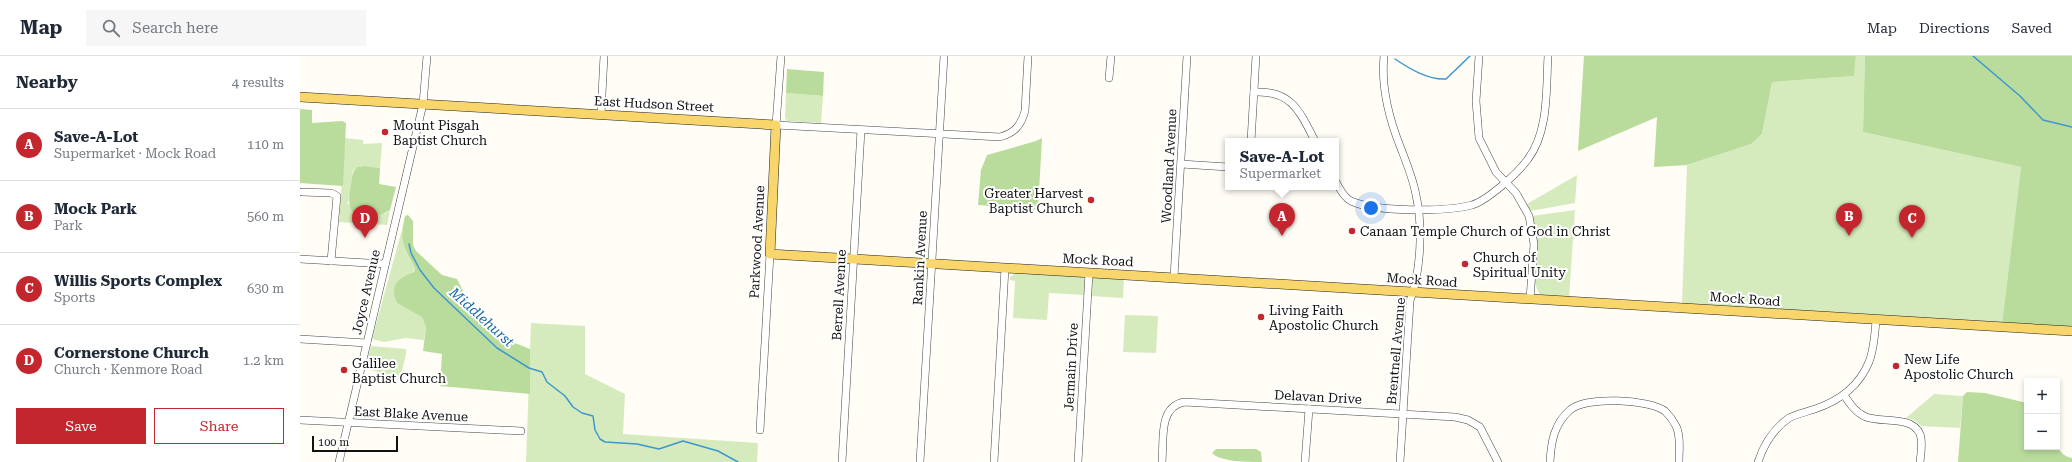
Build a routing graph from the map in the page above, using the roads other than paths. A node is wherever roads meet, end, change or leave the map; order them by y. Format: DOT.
graph roads {
  1 [pos="427,56"];
  2 [pos="604,56"];
  3 [pos="781,56"];
  4 [pos="944,56"];
  5 [pos="1028,56"];
  6 [pos="1111,56"];
  7 [pos="1187,56"];
  8 [pos="1256,56"];
  9 [pos="1384,56"];
  10 [pos="1479,56"];
  11 [pos="1548,56"];
  12 [pos="1109,78"];
  13 [pos="1254,92"];
  14 [pos="300,97"];
  15 [pos="423,104"];
  16 [pos="602,113"];
  17 [pos="776,125"];
  18 [pos="861,130"];
  19 [pos="939,134"];
  20 [pos="1251,138"];
  21 [pos="1313,138"];
  22 [pos="1181,164"];
  23 [pos="1225,167"];
  24 [pos="1506,182"];
  25 [pos="1339,186"];
  26 [pos="302,192"];
  27 [pos="1418,210"];
  28 [pos="770,254"];
  29 [pos="300,259"];
  30 [pos="853,260"];
  31 [pos="331,261"];
  32 [pos="932,263"];
  33 [pos="385,264"];
  34 [pos="1005,268"];
  35 [pos="1089,274"];
  36 [pos="1174,278"];
  37 [pos="1413,292"];
  38 [pos="1530,299"];
  39 [pos="1876,320"];
  40 [pos="2072,331"];
  41 [pos="300,339"];
  42 [pos="366,343"];
  43 [pos="1844,395"];
  44 [pos="1309,409"];
  45 [pos="1403,414"];
  46 [pos="300,420"];
  47 [pos="348,422"];
  48 [pos="760,430"];
  49 [pos="521,431"];
  50 [pos="339,462"];
  51 [pos="842,462"];
  52 [pos="920,462"];
  53 [pos="994,462"];
  54 [pos="1078,462"];
  55 [pos="1162,462"];
  56 [pos="1305,462"];
  57 [pos="1400,462"];
  58 [pos="1498,462"];
  59 [pos="1550,462"];
  60 [pos="1679,462"];
  61 [pos="1758,462"];
  62 [pos="1920,462"];
  1 -- 15 [label="street, Joyce Avenue"];
  2 -- 16 [label="street"];
  3 -- 17 [label="street, Parkwood Avenue"];
  4 -- 19 [label="street, Rankin Avenue"];
  5 -- 19 [label="street, East Hudson Street"];
  6 -- 12 [label="street"];
  7 -- 22 [label="street, Woodland Avenue"];
  8 -- 13 [label="street"];
  9 -- 27 [label="street, Brentnell Avenue"];
  10 -- 24 [label="street"];
  11 -- 24 [label="street"];
  13 -- 20 [label="street"];
  13 -- 21 [label="street"];
  14 -- 15 [label="main road, East Hudson Street"];
  15 -- 16 [label="main road, East Hudson Street"];
  15 -- 33 [label="street, Joyce Avenue"];
  16 -- 17 [label="main road, East Hudson Street"];
  17 -- 18 [label="street, East Hudson Street"];
  17 -- 28 [label="main road, Parkwood Avenue"];
  18 -- 19 [label="street, East Hudson Street"];
  18 -- 30 [label="street, Berrell Avenue"];
  19 -- 32 [label="street, Rankin Avenue"];
  22 -- 23 [label="street"];
  22 -- 36 [label="street, Woodland Avenue"];
  24 -- 27 [label="street"];
  24 -- 38 [label="street"];
  25 -- 27 [label="street"];
  26 -- 31 [label="street"];
  27 -- 37 [label="street, Brentnell Avenue"];
  28 -- 30 [label="main road, Mock Road"];
  28 -- 48 [label="street, Parkwood Avenue"];
  29 -- 31 [label="street"];
  30 -- 32 [label="main road, Mock Road"];
  30 -- 51 [label="street, Berrell Avenue"];
  31 -- 33 [label="street"];
  32 -- 34 [label="main road, Mock Road"];
  32 -- 52 [label="street, Rankin Avenue"];
  33 -- 42 [label="street, Joyce Avenue"];
  34 -- 35 [label="main road, Mock Road"];
  34 -- 53 [label="street"];
  35 -- 36 [label="main road, Mock Road"];
  35 -- 54 [label="street, Jermain Drive"];
  36 -- 37 [label="main road, Mock Road"];
  37 -- 38 [label="main road, Mock Road"];
  37 -- 45 [label="street, Brentnell Avenue"];
  38 -- 39 [label="main road, Mock Road"];
  39 -- 40 [label="main road, Mock Road"];
  39 -- 43 [label="street"];
  41 -- 42 [label="street"];
  42 -- 47 [label="street, Joyce Avenue"];
  43 -- 61 [label="street"];
  43 -- 62 [label="street"];
  44 -- 45 [label="street, Delavan Drive"];
  44 -- 55 [label="street, Delavan Drive"];
  44 -- 56 [label="street"];
  45 -- 57 [label="street, Brentnell Avenue"];
  45 -- 58 [label="street, Delavan Drive"];
  46 -- 47 [label="street, East Blake Avenue"];
  47 -- 49 [label="street, East Blake Avenue"];
  47 -- 50 [label="street, Joyce Avenue"];
  59 -- 60 [label="street"];
}
